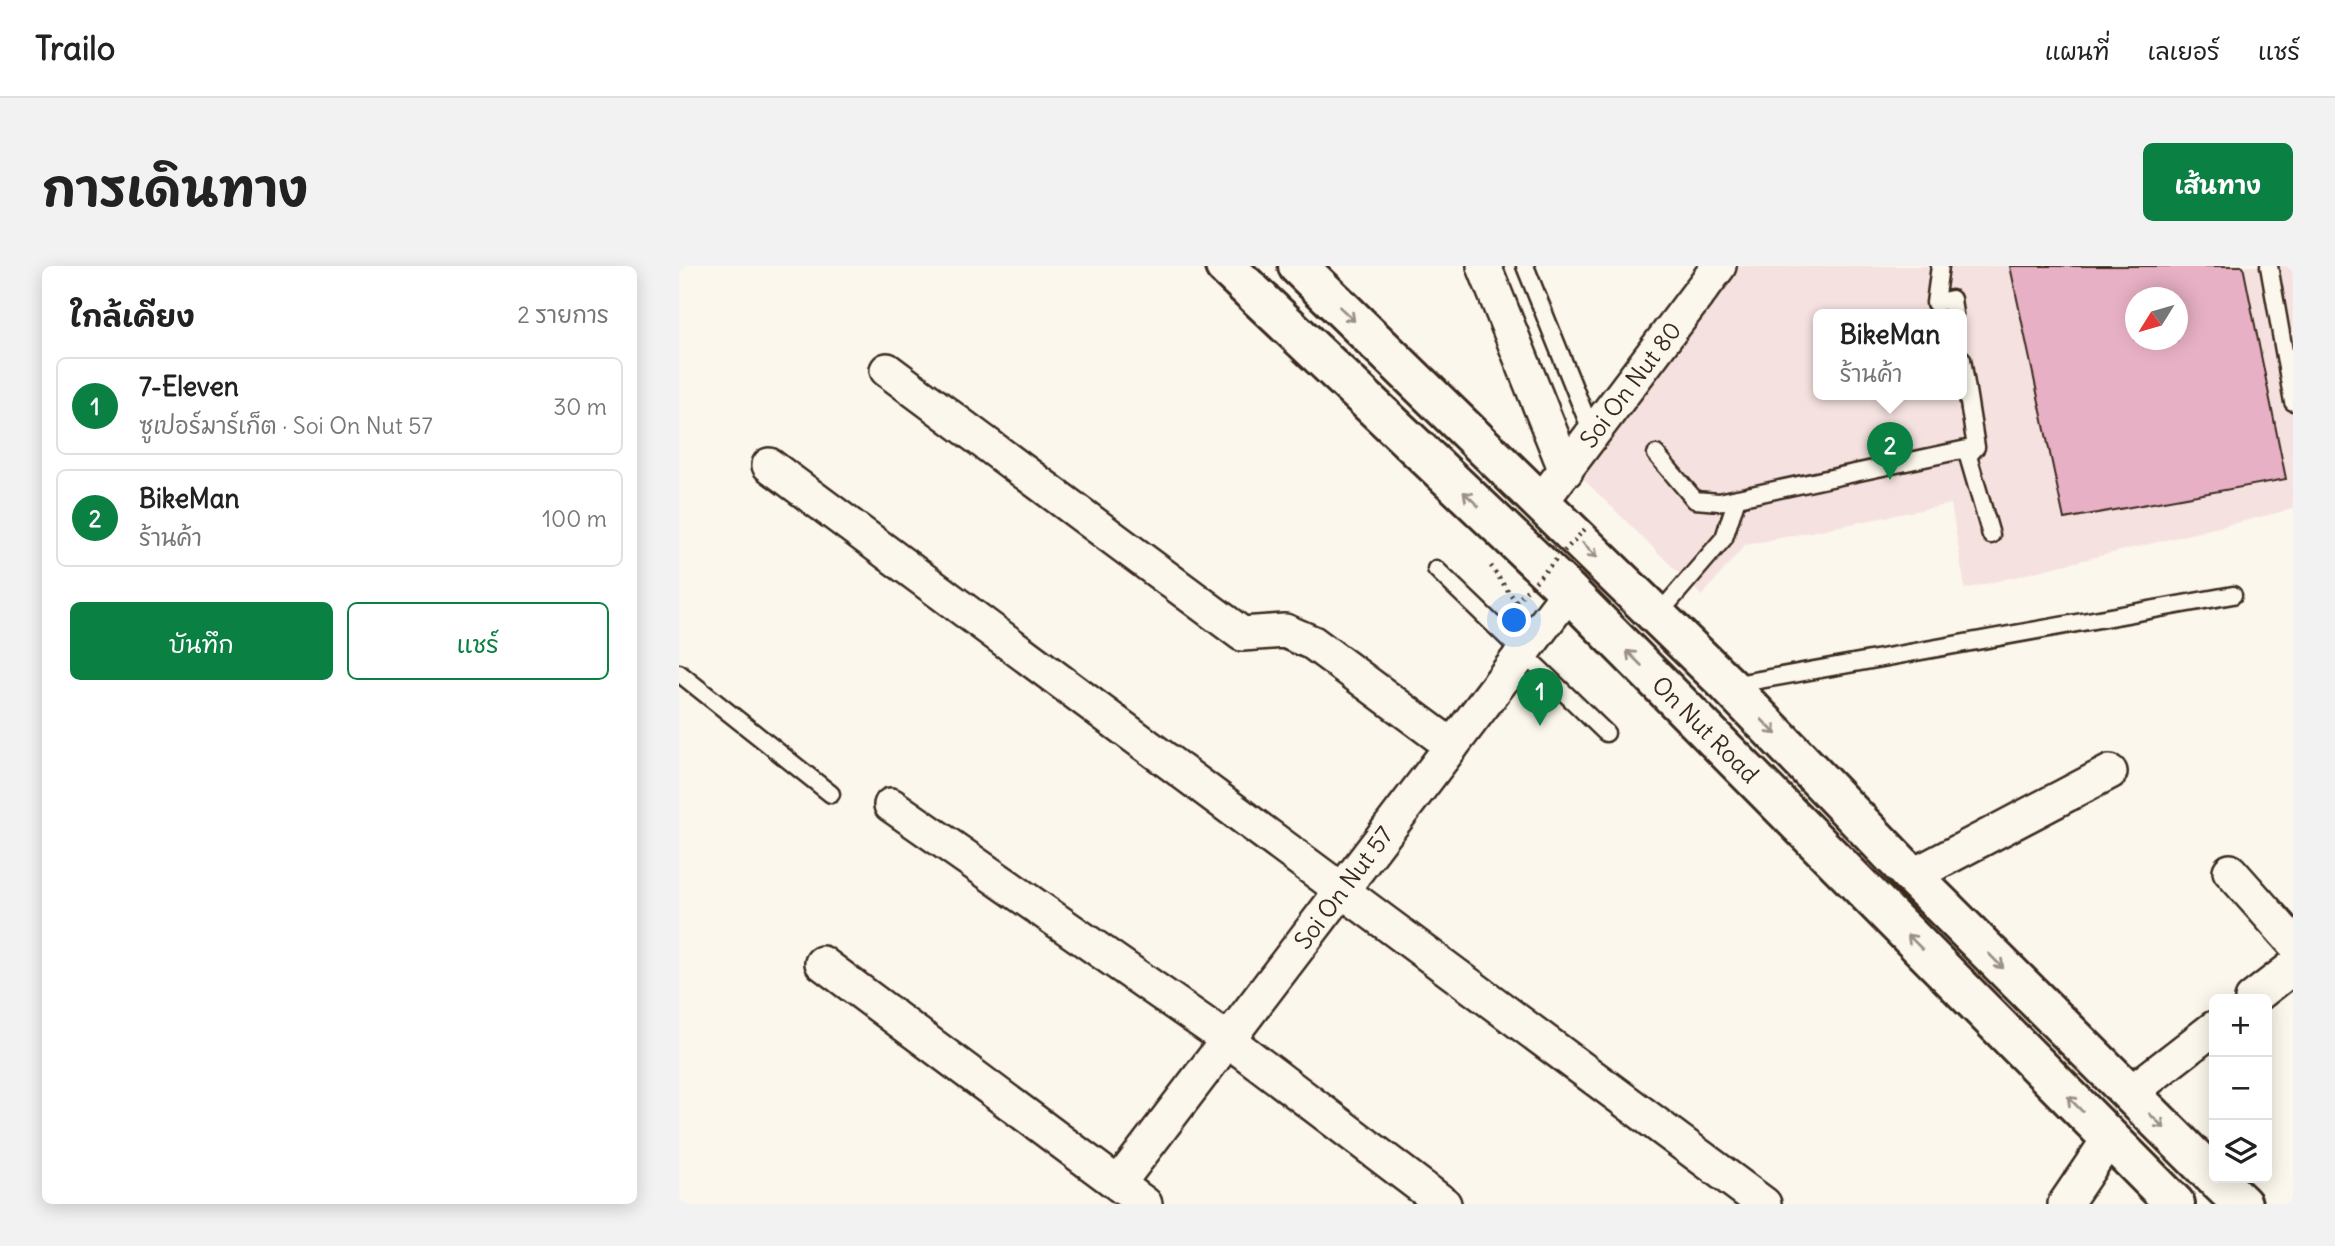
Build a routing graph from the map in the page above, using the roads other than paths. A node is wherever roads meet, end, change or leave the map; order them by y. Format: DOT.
graph roads {
  1 [pos="1225,266"];
  2 [pos="1298,266"];
  3 [pos="1484,266"];
  4 [pos="1525,266"];
  5 [pos="1719,266"];
  6 [pos="1940,266"];
  7 [pos="2269,266"];
  8 [pos="1953,309"];
  9 [pos="887,370"];
  10 [pos="1967,390"];
  11 [pos="2293,402"];
  12 [pos="1593,435"];
  13 [pos="1976,447"];
  14 [pos="1656,454"];
  15 [pos="769,465"];
  16 [pos="1566,471"];
  17 [pos="1737,498"];
  18 [pos="1541,502"];
  19 [pos="1991,535"];
  20 [pos="1436,569"];
  21 [pos="1569,592"];
  22 [pos="2233,595"];
  23 [pos="1657,616"];
  24 [pos="1522,653"];
  25 [pos="679,673"];
  26 [pos="1728,685"];
  27 [pos="1606,733"];
  28 [pos="1452,746"];
  29 [pos="2110,772"];
  30 [pos="831,794"];
  31 [pos="891,805"];
  32 [pos="2229,871"];
  33 [pos="1912,876"];
  34 [pos="1343,889"];
  35 [pos="2293,942"];
  36 [pos="823,963"];
  37 [pos="2293,967"];
  38 [pos="2258,994"];
  39 [pos="2209,1032"];
  40 [pos="1228,1040"];
  41 [pos="2129,1094"];
  42 [pos="2109,1139"];
  43 [pos="2209,1171"];
  44 [pos="2221,1183"];
  45 [pos="1118,1184"];
  46 [pos="1145,1204"];
  47 [pos="1444,1204"];
  48 [pos="1764,1204"];
  49 [pos="2065,1204"];
  50 [pos="2175,1204"];
  51 [pos="2242,1204"];
  21 -- 1 [label="main road, On Nut Road, one-way"];
  2 -- 18 [label="main road, On Nut Road, one-way"];
  3 -- 16 [label="street"];
  4 -- 12 [label="lane"];
  5 -- 12 [label="street, Soi On Nut 80"];
  6 -- 8 [label="lane"];
  7 -- 11 [label="lane"];
  9 -- 28 [label="street"];
  10 -- 13 [label="lane"];
  12 -- 16 [label="street, Soi On Nut 80"];
  13 -- 17 [label="lane"];
  13 -- 19 [label="lane"];
  14 -- 17 [label="lane"];
  15 -- 34 [label="street"];
  16 -- 18 [label="street, Soi On Nut 80"];
  17 -- 23 [label="lane"];
  18 -- 23 [label="main road, On Nut Road, one-way"];
  20 -- 24 [label="lane"];
  21 -- 24 [label="street, Soi On Nut 57"];
  42 -- 21 [label="main road, On Nut Road, one-way"];
  22 -- 26 [label="lane"];
  23 -- 26 [label="main road, On Nut Road"];
  24 -- 27 [label="lane"];
  24 -- 28 [label="street, Soi On Nut 57"];
  25 -- 30 [label="lane"];
  26 -- 33 [label="main road, On Nut Road, one-way"];
  28 -- 34 [label="street, Soi On Nut 57"];
  29 -- 33 [label="street"];
  31 -- 40 [label="street"];
  32 -- 35 [label="street"];
  33 -- 41 [label="main road, On Nut Road, one-way"];
  34 -- 40 [label="street, Soi On Nut 57"];
  34 -- 48 [label="street"];
  36 -- 45 [label="street"];
  37 -- 38 [label="street"];
  39 -- 41 [label="street"];
  40 -- 45 [label="street, Soi On Nut 57"];
  40 -- 47 [label="street"];
  41 -- 43 [label="main road, On Nut Road, one-way"];
  42 -- 49 [label="street"];
  42 -- 50 [label="main road, On Nut Road"];
  44 -- 51 [label="main road, On Nut Road"];
  45 -- 46 [label="street"];
}
